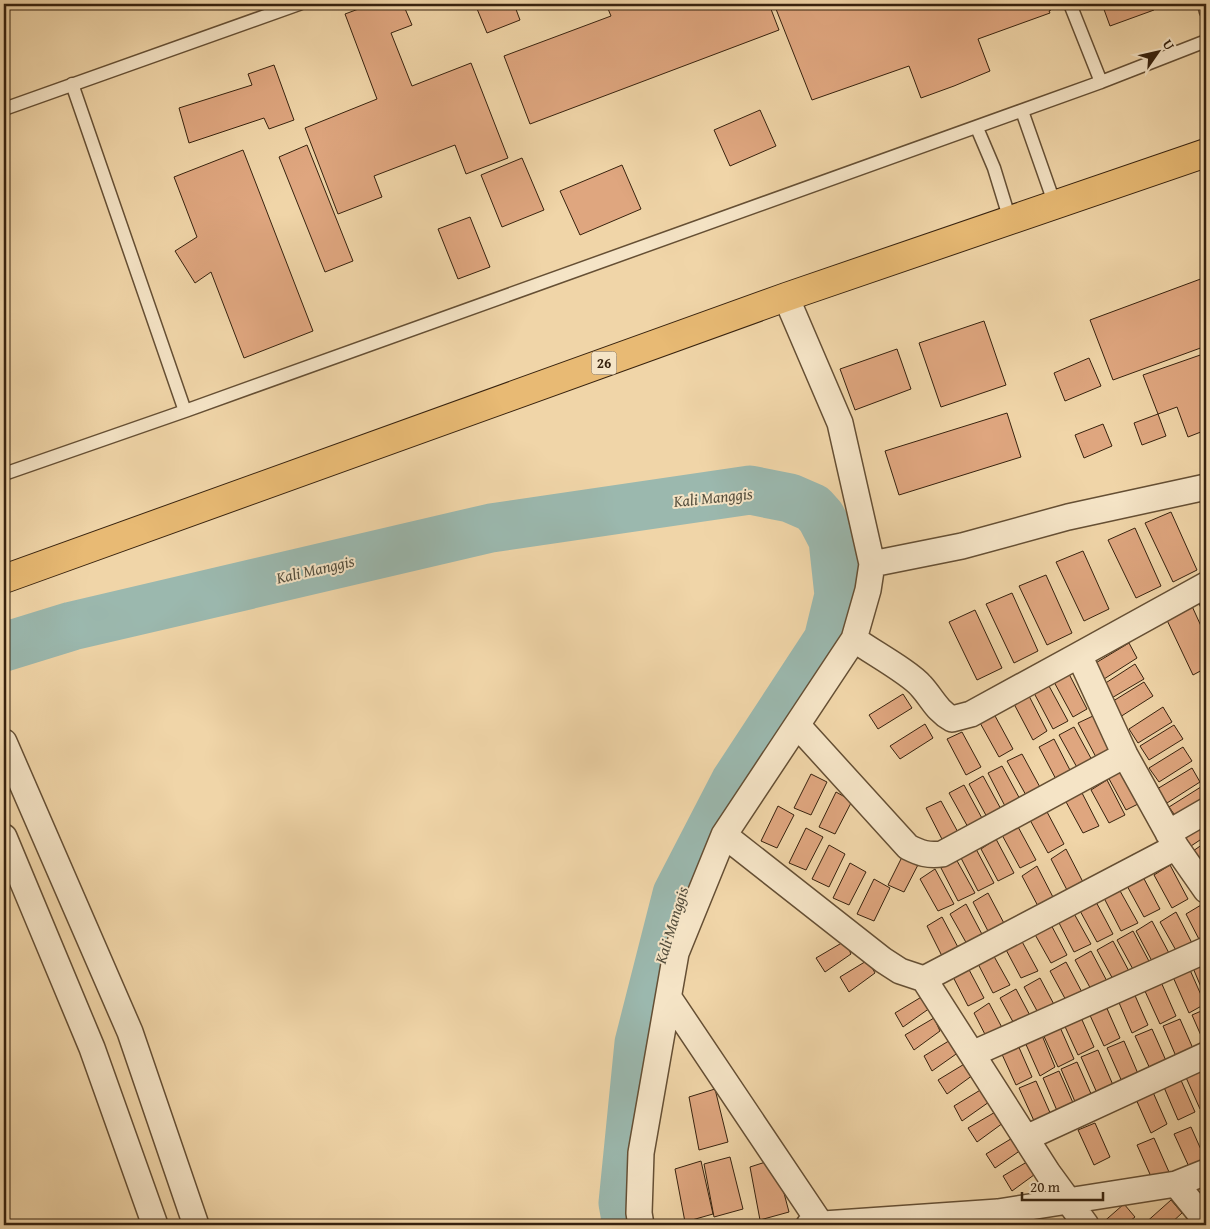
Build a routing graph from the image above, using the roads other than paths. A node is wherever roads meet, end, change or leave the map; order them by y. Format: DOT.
graph roads {
  1 [pos="299,4"];
  2 [pos="1070,4"];
  3 [pos="1204,4"];
  4 [pos="1206,12"];
  5 [pos="1206,41"];
  6 [pos="1101,82"];
  7 [pos="72,84"];
  8 [pos="4,109"];
  9 [pos="1022,112"];
  10 [pos="977,128"];
  11 [pos="1206,153"];
  12 [pos="1055,205"];
  13 [pos="1010,220"];
  14 [pos="786,298"];
  15 [pos="185,411"];
  16 [pos="4,474"];
  17 [pos="1206,487"];
  18 [pos="872,564"];
  19 [pos="4,579"];
  20 [pos="1206,585"];
  21 [pos="854,640"];
  22 [pos="1079,655"];
  23 [pos="798,726"];
  24 [pos="4,742"];
  25 [pos="1125,755"];
  26 [pos="1206,811"];
  27 [pos="724,835"];
  28 [pos="4,836"];
  29 [pos="1172,840"];
  30 [pos="68,886"];
  31 [pos="1206,890"];
  32 [pos="34,906"];
  33 [pos="1206,950"];
  34 [pos="924,979"];
  35 [pos="669,998"];
  36 [pos="972,1054"];
  37 [pos="1206,1055"];
  38 [pos="1026,1138"];
  39 [pos="1206,1172"];
  40 [pos="1176,1184"];
  41 [pos="1067,1200"];
  42 [pos="1206,1221"];
  43 [pos="886,1223"];
  44 [pos="815,1224"];
  45 [pos="155,1225"];
  46 [pos="196,1225"];
  47 [pos="641,1225"];
  48 [pos="1086,1225"];
  1 -- 7 [label="lane"];
  2 -- 6 [label="lane"];
  3 -- 4 [label="lane"];
  5 -- 6 [label="lane"];
  6 -- 9 [label="lane"];
  7 -- 8 [label="lane"];
  7 -- 15 [label="lane"];
  9 -- 10 [label="lane"];
  9 -- 12 [label="lane"];
  10 -- 13 [label="lane"];
  10 -- 15 [label="lane"];
  11 -- 12 [label="highway, 26"];
  12 -- 13 [label="highway, 26"];
  13 -- 14 [label="highway, 26"];
  14 -- 18 [label="street"];
  14 -- 19 [label="highway, 26"];
  15 -- 16 [label="lane"];
  17 -- 18 [label="street"];
  18 -- 21 [label="street"];
  20 -- 22 [label="street"];
  21 -- 22 [label="street"];
  21 -- 23 [label="street"];
  22 -- 25 [label="street"];
  23 -- 25 [label="street"];
  23 -- 27 [label="street"];
  24 -- 30 [label="street"];
  25 -- 29 [label="street"];
  26 -- 29 [label="street"];
  27 -- 34 [label="street"];
  27 -- 35 [label="street"];
  28 -- 32 [label="street"];
  29 -- 31 [label="street"];
  29 -- 34 [label="street"];
  30 -- 32 [label="street"];
  30 -- 46 [label="street"];
  32 -- 45 [label="street"];
  33 -- 36 [label="street"];
  34 -- 36 [label="street"];
  35 -- 44 [label="street"];
  35 -- 47 [label="street"];
  36 -- 38 [label="street"];
  37 -- 38 [label="street"];
  38 -- 41 [label="street"];
  39 -- 40 [label="street"];
  40 -- 41 [label="street"];
  40 -- 42 [label="street"];
  41 -- 43 [label="street"];
  41 -- 48 [label="street"];
  43 -- 44 [label="street"];
}
